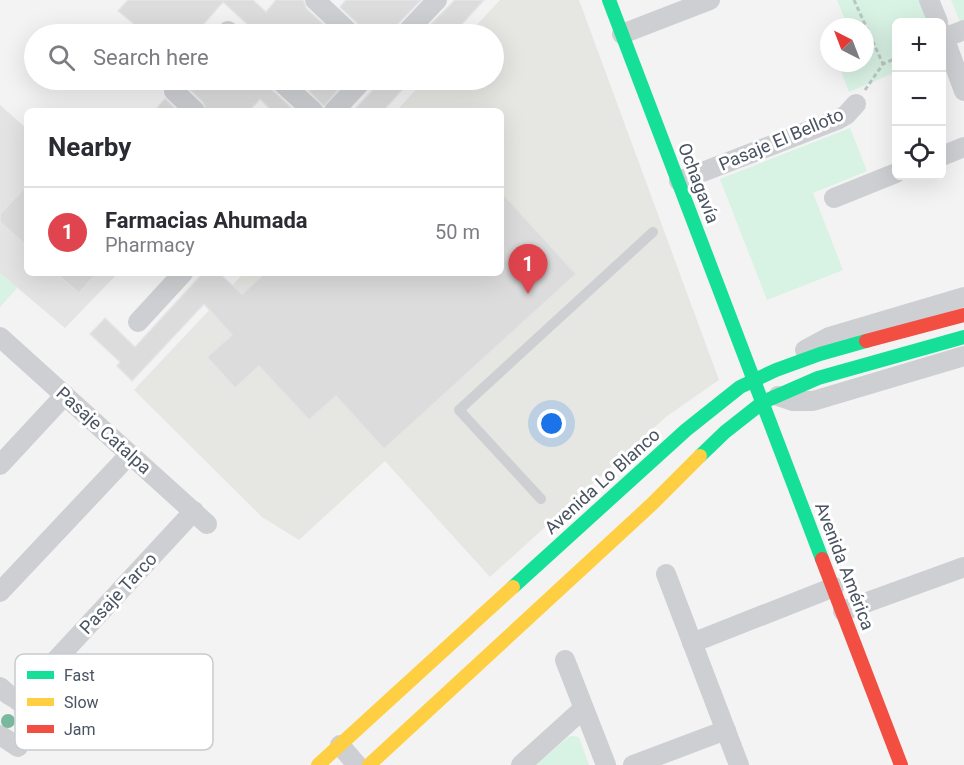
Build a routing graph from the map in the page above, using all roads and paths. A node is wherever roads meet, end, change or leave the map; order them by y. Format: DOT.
graph roads {
  1 [pos="315,0"];
  2 [pos="609,0"];
  3 [pos="710,0"];
  4 [pos="854,0"];
  5 [pos="929,0"];
  6 [pos="434,1"];
  7 [pos="936,18"];
  8 [pos="340,24"];
  9 [pos="414,24"];
  10 [pos="964,30"];
  11 [pos="946,31"];
  12 [pos="622,34"];
  13 [pos="946,44"];
  14 [pos="892,60"];
  15 [pos="883,64"];
  16 [pos="290,90"];
  17 [pos="354,90"];
  18 [pos="174,91"];
  19 [pos="964,91"];
  20 [pos="856,104"];
  21 [pos="192,108"];
  22 [pos="310,108"];
  23 [pos="337,108"];
  24 [pos="964,147"];
  25 [pos="946,154"];
  26 [pos="892,175"];
  27 [pos="679,181"];
  28 [pos="834,198"];
  29 [pos="653,232"];
  30 [pos="180,276"];
  31 [pos="964,297"];
  32 [pos="964,315"];
  33 [pos="138,322"];
  34 [pos="0,337"];
  35 [pos="964,337"];
  36 [pos="964,356"];
  37 [pos="786,366"];
  38 [pos="755,379"];
  39 [pos="65,395"];
  40 [pos="770,399"];
  41 [pos="130,454"];
  42 [pos="0,465"];
  43 [pos="541,499"];
  44 [pos="200,518"];
  45 [pos="964,567"];
  46 [pos="666,574"];
  47 [pos="834,587"];
  48 [pos="0,592"];
  49 [pos="843,611"];
  50 [pos="692,643"];
  51 [pos="65,654"];
  52 [pos="565,660"];
  53 [pos="0,687"];
  54 [pos="15,699"];
  55 [pos="584,709"];
  56 [pos="726,730"];
  57 [pos="0,735"];
  58 [pos="15,745"];
  59 [pos="340,745"];
  60 [pos="318,765"];
  61 [pos="357,765"];
  62 [pos="369,765"];
  63 [pos="521,765"];
  64 [pos="606,765"];
  65 [pos="633,765"];
  66 [pos="739,765"];
  67 [pos="901,765"];
  1 -- 8 [label="street"];
  2 -- 12 [label="main road, Ochagavía"];
  3 -- 12 [label="street"];
  4 -- 15 [label="path"];
  5 -- 7 [label="street"];
  6 -- 9 [label="street"];
  10 -- 11 [label="street"];
  12 -- 27 [label="main road, Ochagavía"];
  13 -- 19 [label="street"];
  14 -- 15 [label="path"];
  15 -- 20 [label="path, Pasaje El Belloto"];
  16 -- 22 [label="street"];
  17 -- 23 [label="street"];
  18 -- 21 [label="street"];
  20 -- 27 [label="street, Pasaje El Belloto"];
  24 -- 25 [label="street"];
  26 -- 28 [label="street"];
  27 -- 38 [label="main road, Ochagavía"];
  29 -- 43 [label="lane"];
  30 -- 33 [label="street"];
  31 -- 37 [label="street"];
  32 -- 37 [label="main road, Avenida Lo Blanco"];
  34 -- 39 [label="street, Pasaje Catalpa"];
  35 -- 40 [label="main road"];
  36 -- 40 [label="street"];
  37 -- 38 [label="main road, Avenida Lo Blanco"];
  38 -- 40 [label="main road, Avenida América"];
  38 -- 59 [label="main road, Avenida Lo Blanco"];
  39 -- 41 [label="street, Pasaje Catalpa"];
  39 -- 42 [label="street"];
  40 -- 47 [label="main road, Avenida América"];
  40 -- 62 [label="main road"];
  41 -- 44 [label="street, Pasaje Catalpa"];
  41 -- 48 [label="street"];
  44 -- 51 [label="street, Pasaje Tarco"];
  45 -- 49 [label="street"];
  46 -- 50 [label="street"];
  47 -- 49 [label="main road, Avenida América"];
  47 -- 50 [label="street"];
  49 -- 67 [label="main road, Avenida América"];
  50 -- 56 [label="street"];
  52 -- 55 [label="street"];
  53 -- 54 [label="street"];
  55 -- 63 [label="street"];
  55 -- 64 [label="street"];
  56 -- 65 [label="street"];
  56 -- 66 [label="street"];
  57 -- 58 [label="street"];
  59 -- 60 [label="main road, Avenida Lo Blanco"];
  59 -- 61 [label="street"];
}
